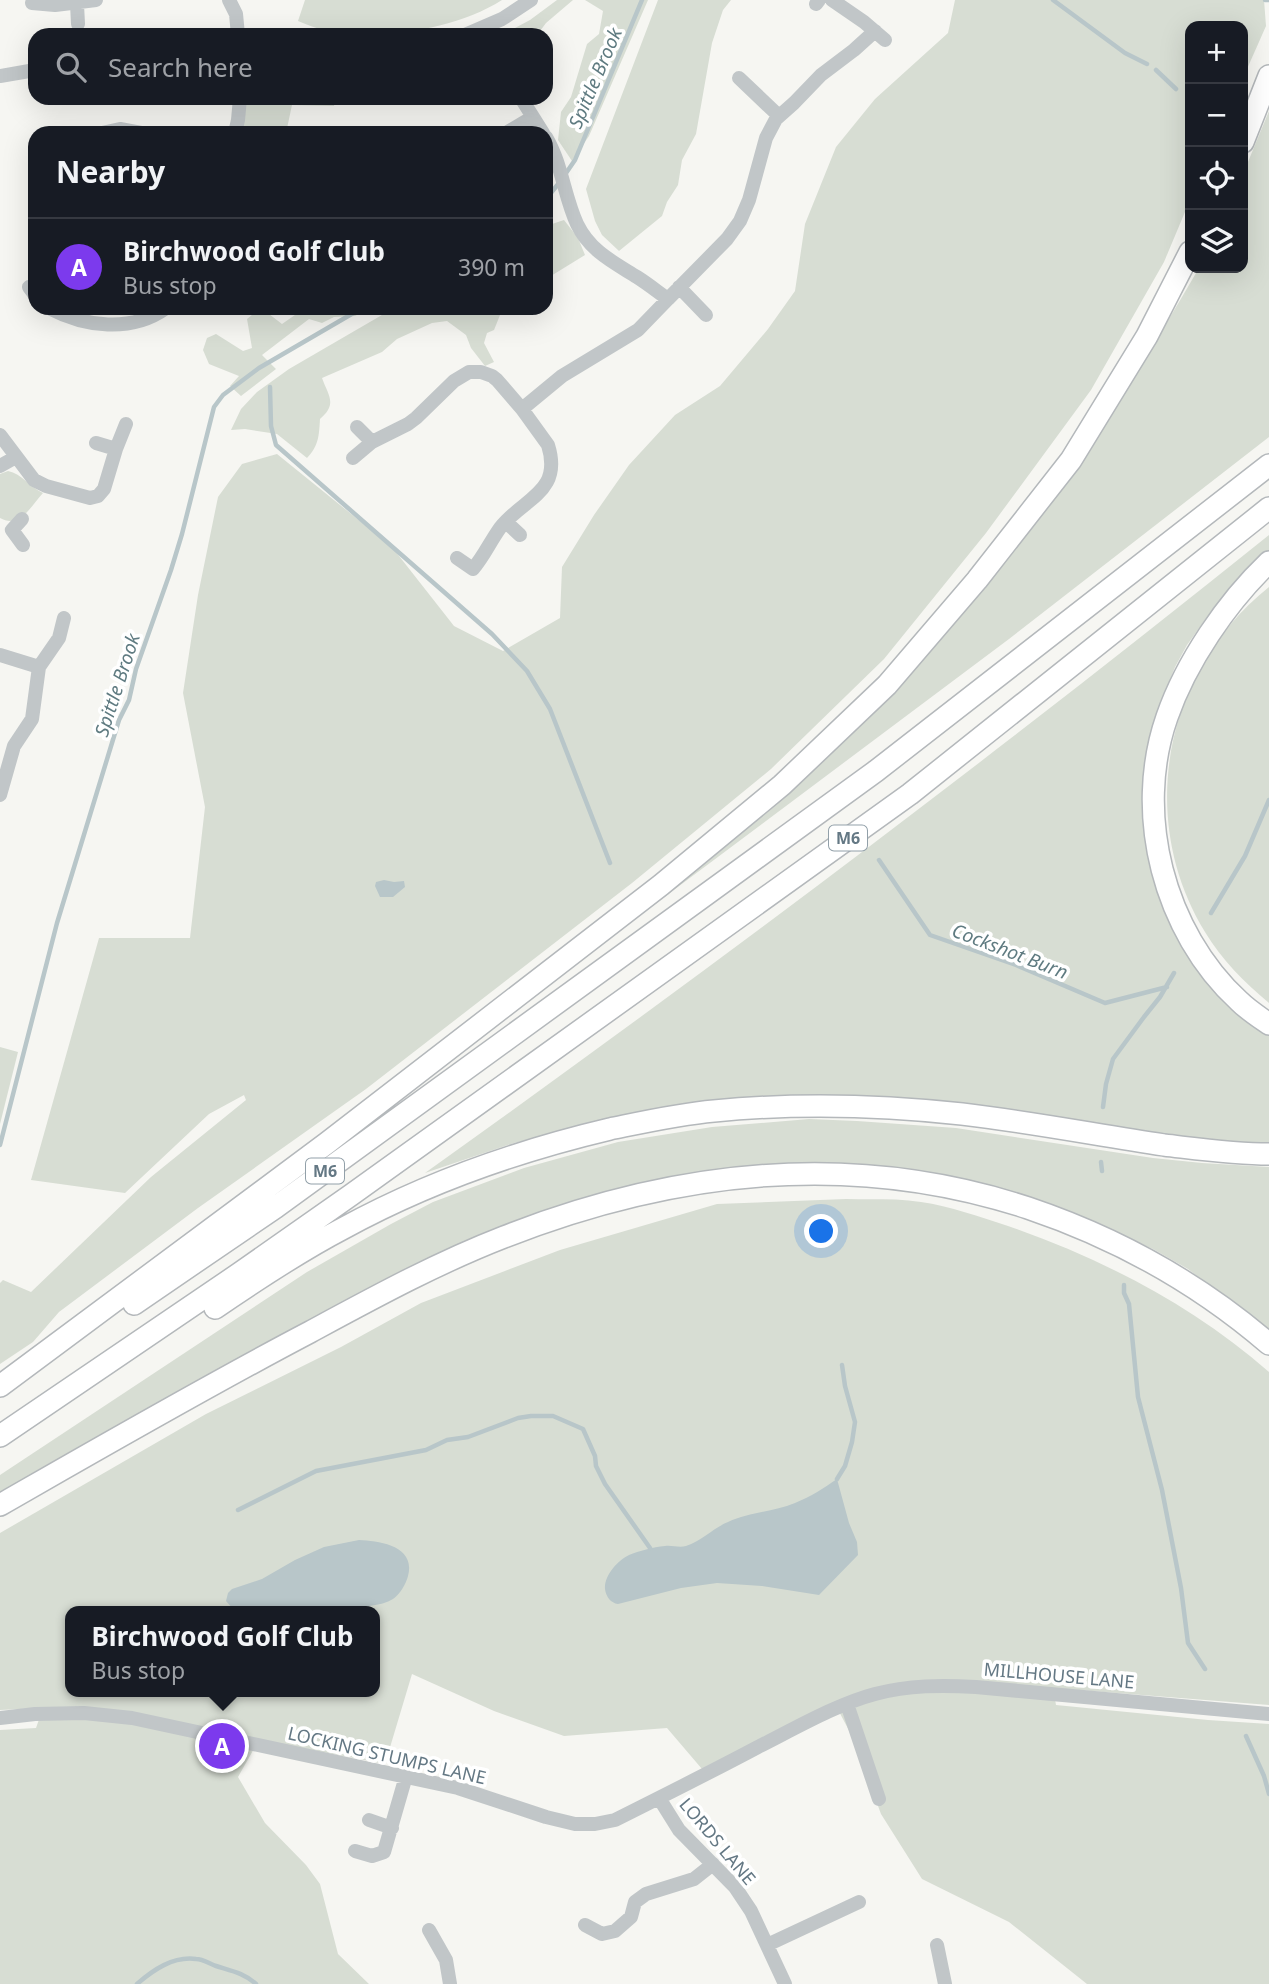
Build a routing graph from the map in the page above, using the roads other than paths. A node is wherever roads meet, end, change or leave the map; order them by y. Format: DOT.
graph roads {
  1 [pos="96,0"];
  2 [pos="229,0"];
  3 [pos="531,0"];
  4 [pos="832,0"];
  5 [pos="32,3"];
  6 [pos="78,4"];
  7 [pos="78,24"];
  8 [pos="237,28"];
  9 [pos="488,28"];
  10 [pos="28,71"];
  11 [pos="0,76"];
  12 [pos="1269,76"];
  13 [pos="739,78"];
  14 [pos="240,105"];
  15 [pos="525,105"];
  16 [pos="779,116"];
  17 [pos="533,117"];
  18 [pos="237,126"];
  19 [pos="518,126"];
  20 [pos="539,126"];
  21 [pos="1248,129"];
  22 [pos="553,153"];
  23 [pos="1185,262"];
  24 [pos="679,287"];
  25 [pos="668,299"];
  26 [pos="706,314"];
  27 [pos="68,315"];
  28 [pos="153,315"];
  29 [pos="522,409"];
  30 [pos="126,424"];
  31 [pos="357,427"];
  32 [pos="0,435"];
  33 [pos="372,442"];
  34 [pos="96,443"];
  35 [pos="116,449"];
  36 [pos="16,457"];
  37 [pos="353,458"];
  38 [pos="1269,465"];
  39 [pos="0,466"];
  40 [pos="1269,508"];
  41 [pos="506,522"];
  42 [pos="12,524"];
  43 [pos="520,535"];
  44 [pos="23,545"];
  45 [pos="457,558"];
  46 [pos="1269,562"];
  47 [pos="64,618"];
  48 [pos="0,655"];
  49 [pos="39,667"];
  50 [pos="3,798"];
  51 [pos="1269,1024"];
  52 [pos="1269,1154"];
  53 [pos="1269,1344"];
  54 [pos="0,1386"];
  55 [pos="0,1395"];
  56 [pos="0,1436"];
  57 [pos="0,1444"];
  58 [pos="0,1505"];
  59 [pos="847,1704"];
  60 [pos="1269,1714"];
  61 [pos="0,1718"];
  62 [pos="406,1776"];
  63 [pos="659,1798"];
  64 [pos="880,1800"];
  65 [pos="369,1821"];
  66 [pos="393,1828"];
  67 [pos="355,1851"];
  68 [pos="713,1864"];
  69 [pos="859,1902"];
  70 [pos="585,1925"];
  71 [pos="429,1930"];
  72 [pos="767,1945"];
  73 [pos="937,1945"];
  74 [pos="450,1984"];
  75 [pos="785,1984"];
  76 [pos="945,1984"];
  1 -- 6 [label="street"];
  2 -- 8 [label="street"];
  3 -- 9 [label="street"];
  4 -- 16 [label="street"];
  5 -- 6 [label="street"];
  6 -- 7 [label="street"];
  10 -- 11 [label="street"];
  12 -- 21 [label="highway"];
  13 -- 16 [label="street"];
  14 -- 18 [label="street"];
  15 -- 17 [label="street"];
  16 -- 24 [label="street"];
  17 -- 19 [label="street"];
  17 -- 20 [label="street"];
  22 -- 25 [label="street"];
  23 -- 54 [label="highway"];
  24 -- 25 [label="street"];
  24 -- 26 [label="street"];
  25 -- 29 [label="street"];
  27 -- 28 [label="street"];
  29 -- 33 [label="street"];
  29 -- 41 [label="street"];
  30 -- 35 [label="street"];
  31 -- 33 [label="street"];
  32 -- 36 [label="street"];
  33 -- 37 [label="street"];
  34 -- 35 [label="street"];
  35 -- 36 [label="street"];
  36 -- 39 [label="street"];
  38 -- 55 [label="highway, M6"];
  40 -- 56 [label="highway, M6"];
  41 -- 43 [label="street"];
  41 -- 45 [label="street"];
  42 -- 44 [label="street"];
  46 -- 51 [label="highway"];
  47 -- 49 [label="street"];
  48 -- 49 [label="street"];
  49 -- 50 [label="street"];
  52 -- 57 [label="highway"];
  53 -- 58 [label="highway"];
  59 -- 60 [label="street, MILLHOUSE LANE"];
  59 -- 63 [label="street, LOCKING STUMPS LANE"];
  59 -- 64 [label="street"];
  61 -- 62 [label="street, LOCKING STUMPS LANE"];
  62 -- 63 [label="street, LOCKING STUMPS LANE"];
  62 -- 66 [label="street"];
  63 -- 68 [label="street, LORDS LANE"];
  65 -- 66 [label="street"];
  66 -- 67 [label="street"];
  68 -- 70 [label="street"];
  68 -- 72 [label="street, LORDS LANE"];
  69 -- 72 [label="street"];
  71 -- 74 [label="street"];
  72 -- 75 [label="street, LORDS LANE"];
  73 -- 76 [label="street"];
}
